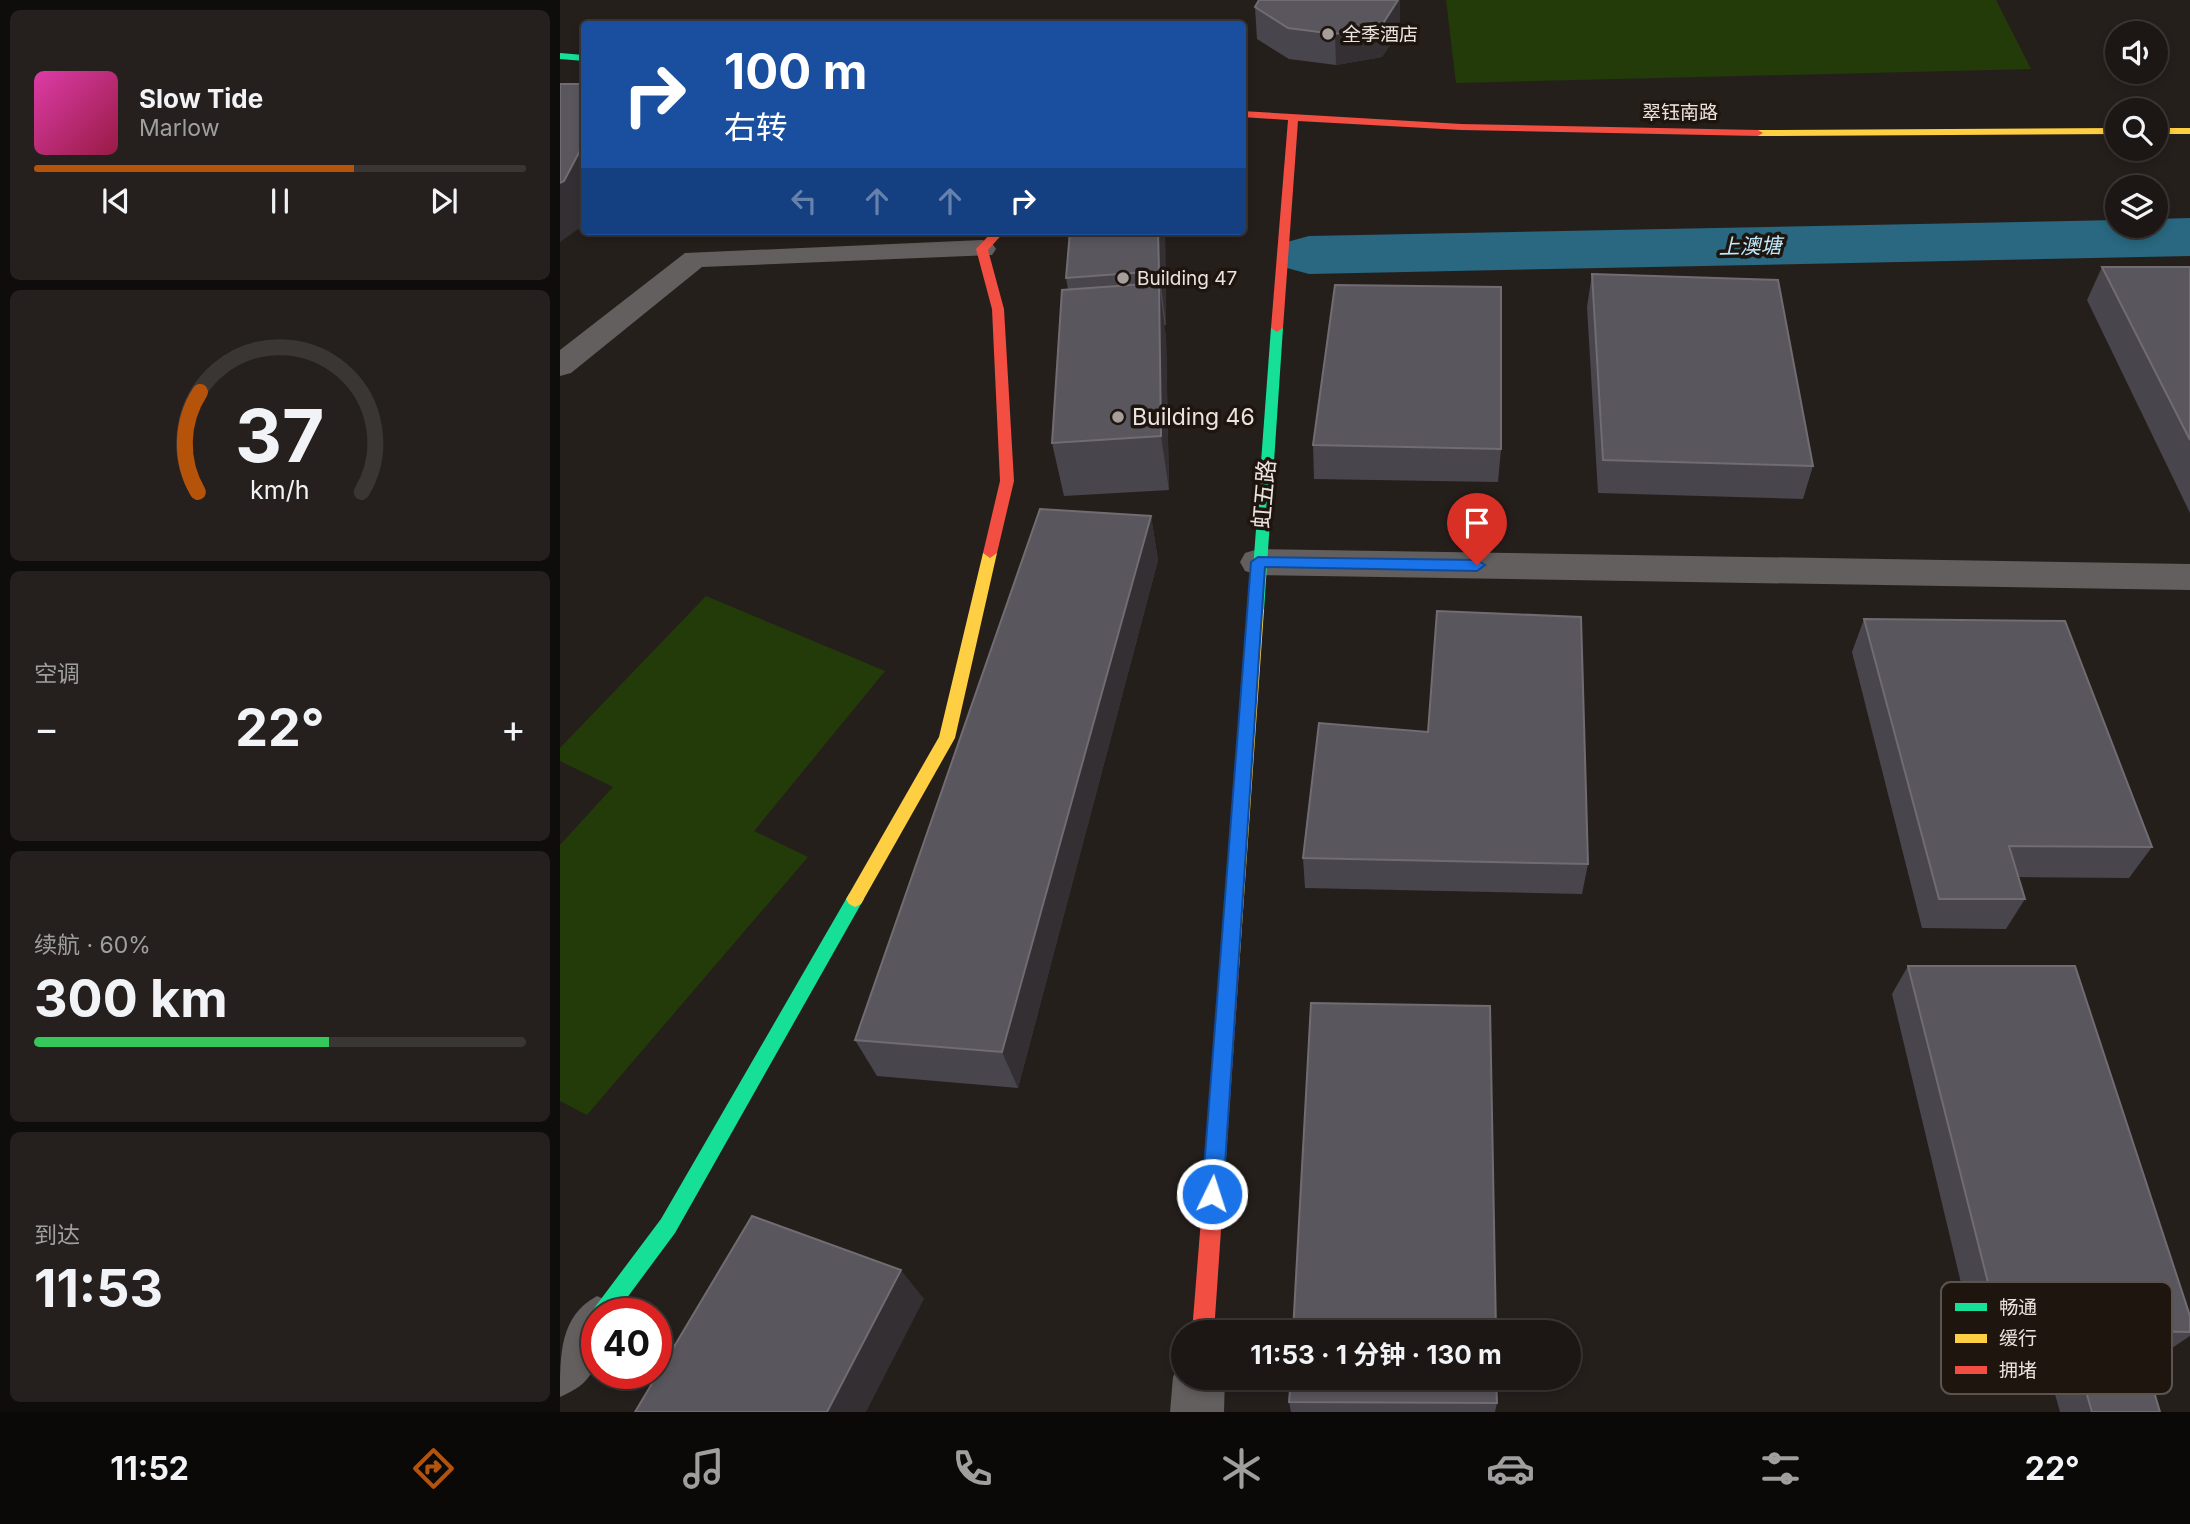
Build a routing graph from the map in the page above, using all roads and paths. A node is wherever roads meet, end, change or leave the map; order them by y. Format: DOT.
graph roads {
  1 [pos="560,56"];
  2 [pos="581,58"];
  3 [pos="1246,114"];
  4 [pos="1293,118"];
  5 [pos="2105,131"];
  6 [pos="2168,131"];
  7 [pos="2190,131"];
  8 [pos="991,240"];
  9 [pos="560,366"];
  10 [pos="1258,562"];
  11 [pos="2190,578"];
  12 [pos="614,1298"];
  13 [pos="1204,1320"];
  14 [pos="581,1343"];
  15 [pos="560,1371"];
  16 [pos="1198,1390"];
  17 [pos="1197,1412"];
  1 -- 2 [label="street"];
  3 -- 4 [label="street, 翠钰南路"];
  4 -- 5 [label="street, 翠钰南路"];
  4 -- 10 [label="street, 虹五路"];
  6 -- 7 [label="street"];
  8 -- 9 [label="street"];
  8 -- 12 [label="street"];
  10 -- 11 [label="street"];
  10 -- 13 [label="street, 虹五路"];
  14 -- 15 [label="street"];
  16 -- 17 [label="street"];
}
